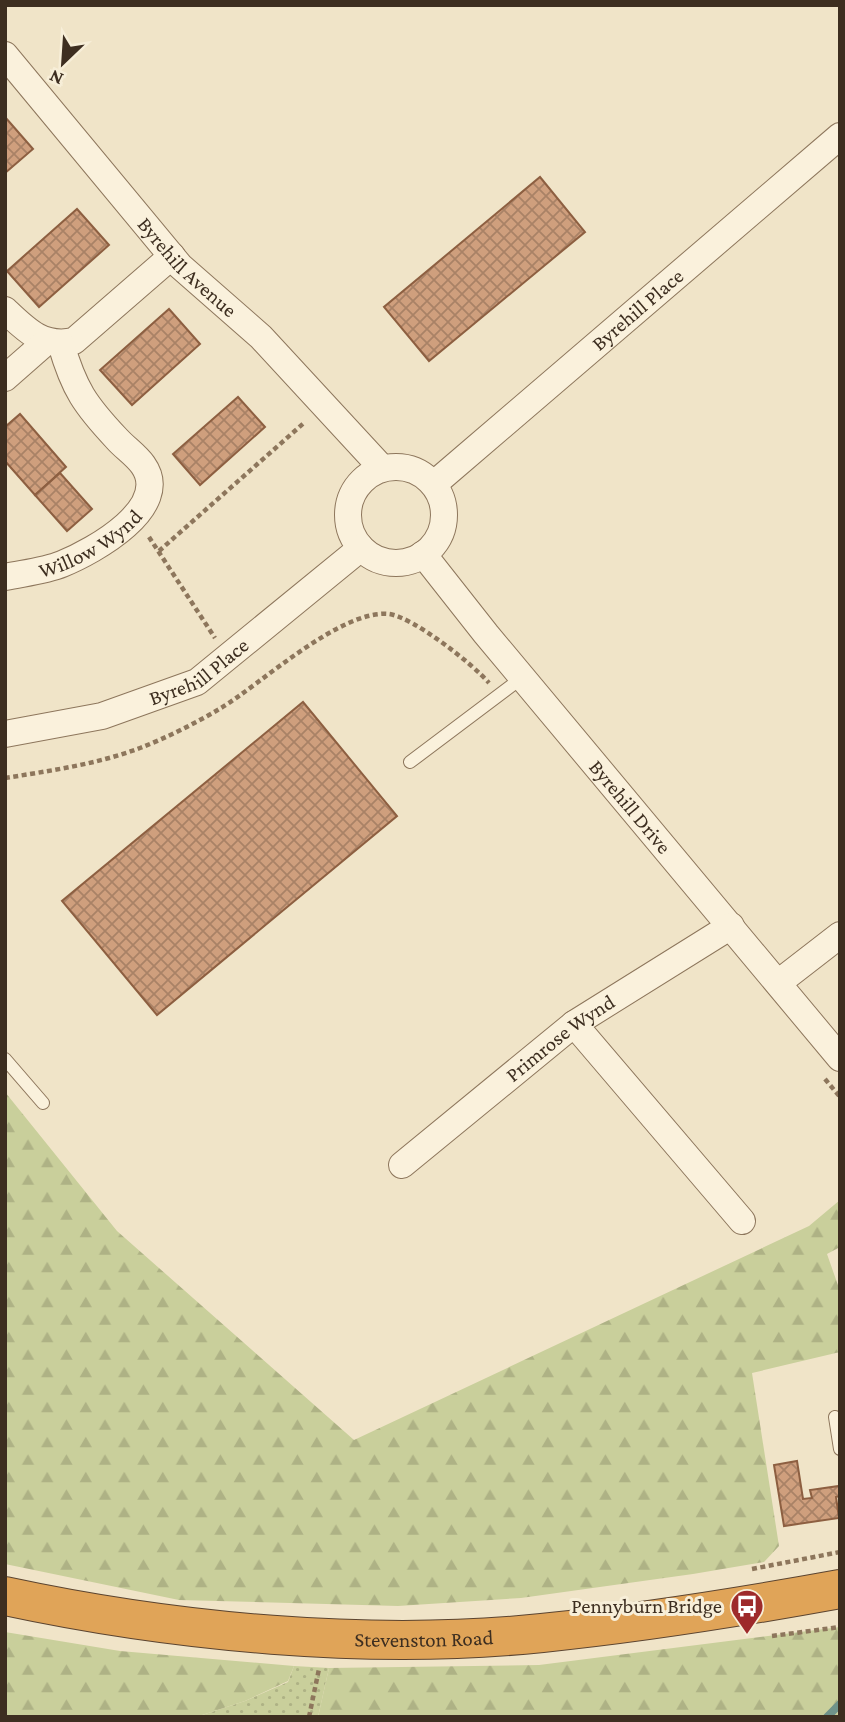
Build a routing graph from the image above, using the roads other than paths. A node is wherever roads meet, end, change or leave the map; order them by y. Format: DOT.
graph roads {
  1 [pos="9,67"];
  2 [pos="840,136"];
  3 [pos="172,256"];
  4 [pos="5,310"];
  5 [pos="53,343"];
  6 [pos="5,378"];
  7 [pos="382,468"];
  8 [pos="434,484"];
  9 [pos="361,548"];
  10 [pos="424,554"];
  11 [pos="5,577"];
  12 [pos="523,677"];
  13 [pos="5,733"];
  14 [pos="410,762"];
  15 [pos="731,926"];
  16 [pos="840,935"];
  17 [pos="778,983"];
  18 [pos="574,1024"];
  19 [pos="5,1059"];
  20 [pos="831,1067"];
  21 [pos="43,1103"];
  22 [pos="402,1165"];
  23 [pos="741,1221"];
  24 [pos="835,1417"];
  25 [pos="840,1449"];
  26 [pos="840,1589"];
  27 [pos="5,1596"];
  1 -- 3 [label="street, Byrehill Avenue"];
  2 -- 8 [label="street, Byrehill Place"];
  3 -- 5 [label="street"];
  3 -- 7 [label="street, Byrehill Avenue"];
  4 -- 5 [label="street"];
  5 -- 6 [label="street"];
  5 -- 11 [label="street, Willow Wynd"];
  7 -- 8 [label="street"];
  7 -- 9 [label="street"];
  8 -- 10 [label="street"];
  9 -- 10 [label="street"];
  9 -- 13 [label="street, Byrehill Place"];
  10 -- 12 [label="street, Byrehill Drive"];
  12 -- 14 [label="lane"];
  12 -- 15 [label="street, Byrehill Drive"];
  15 -- 17 [label="street, Byrehill Drive"];
  15 -- 18 [label="street, Primrose Wynd"];
  16 -- 17 [label="street"];
  17 -- 20 [label="street, Byrehill Drive"];
  18 -- 22 [label="street, Primrose Wynd"];
  18 -- 23 [label="street"];
  19 -- 21 [label="lane"];
  24 -- 25 [label="lane"];
  26 -- 27 [label="highway, Stevenston Road"];
}
